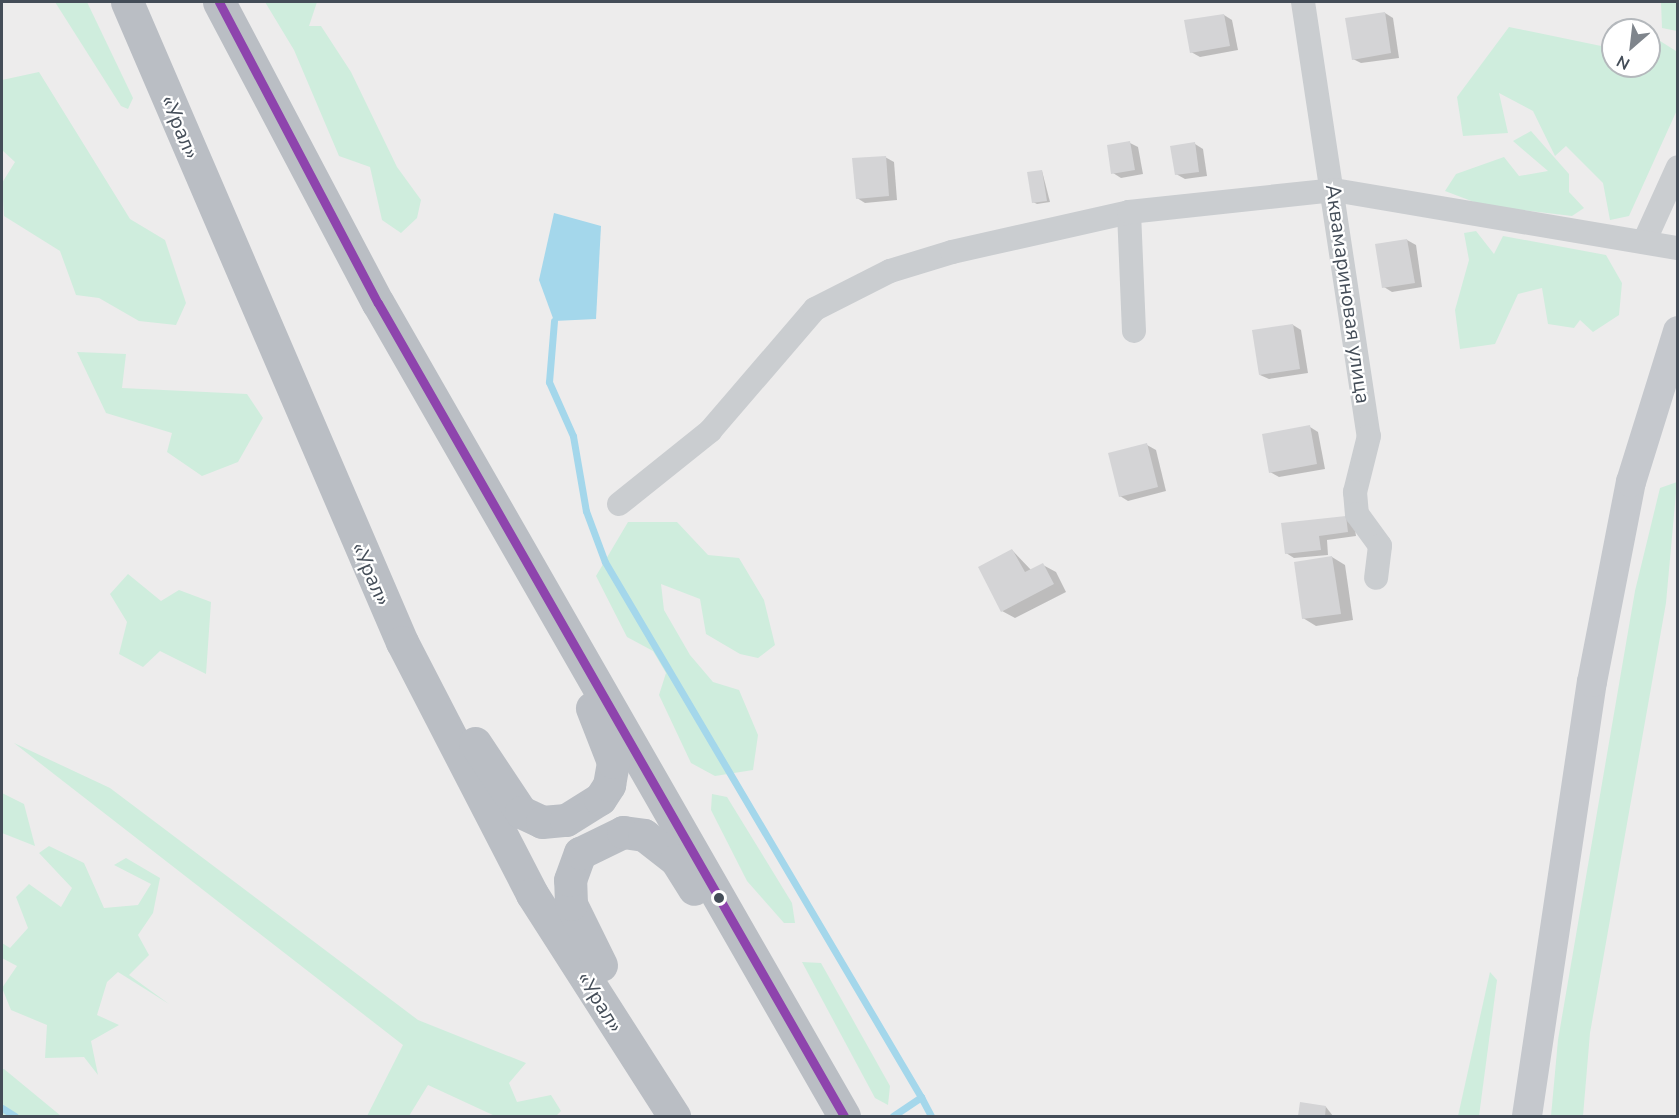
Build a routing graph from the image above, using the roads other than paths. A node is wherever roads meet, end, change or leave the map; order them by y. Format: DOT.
graph roads {
  1 [pos="127,2"];
  2 [pos="219,2"];
  3 [pos="1303,2"];
  4 [pos="1677,167"];
  5 [pos="1334,190"];
  6 [pos="1129,212"];
  7 [pos="1644,242"];
  8 [pos="1677,248"];
  9 [pos="1134,331"];
  10 [pos="1677,331"];
  11 [pos="620,504"];
  12 [pos="527,560"];
  13 [pos="1376,578"];
  14 [pos="402,642"];
  15 [pos="806,1047"];
  16 [pos="665,1104"];
  17 [pos="844,1116"];
  18 [pos="1527,1116"];
  1 -- 14 [label="highway, «Урал»"];
  2 -- 12 [label="highway"];
  3 -- 5 [label="street, Аквамариновая улица"];
  4 -- 7 [label="street"];
  5 -- 6 [label="street"];
  5 -- 7 [label="street"];
  5 -- 13 [label="street, Аквамариновая улица"];
  6 -- 9 [label="street"];
  6 -- 11 [label="street"];
  7 -- 8 [label="street"];
  10 -- 18 [label="main road"];
  12 -- 14 [label="highway"];
  12 -- 15 [label="highway"];
  14 -- 16 [label="highway, «Урал»"];
  15 -- 16 [label="highway"];
  15 -- 17 [label="highway"];
}
